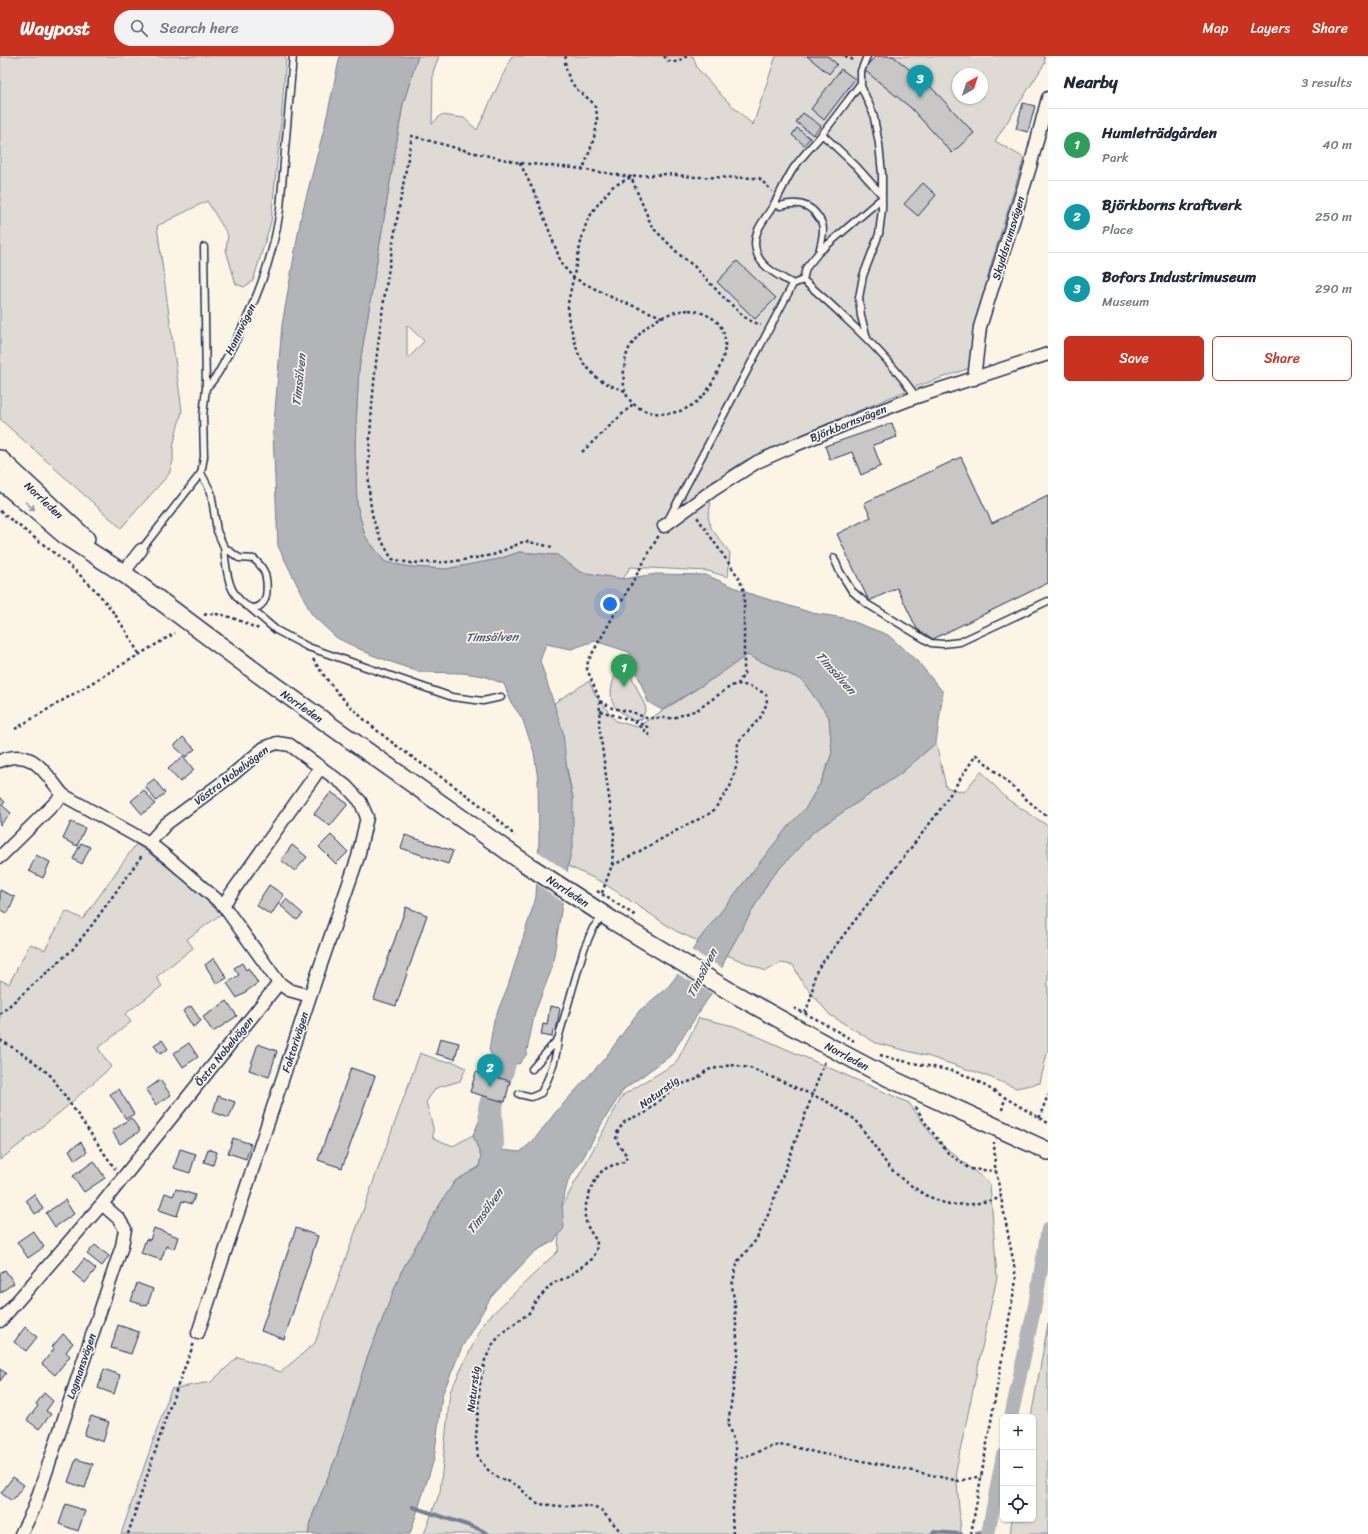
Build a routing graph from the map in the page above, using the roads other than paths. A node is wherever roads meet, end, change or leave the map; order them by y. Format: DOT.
graph roads {
  1 [pos="293,56"];
  2 [pos="866,56"];
  3 [pos="861,83"];
  4 [pos="1048,98"];
  5 [pos="822,134"];
  6 [pos="882,196"];
  7 [pos="774,204"];
  8 [pos="204,247"];
  9 [pos="819,252"];
  10 [pos="803,280"];
  11 [pos="793,284"];
  12 [pos="867,339"];
  13 [pos="1048,354"];
  14 [pos="974,379"];
  15 [pos="206,388"];
  16 [pos="916,396"];
  17 [pos="0,460"];
  18 [pos="201,473"];
  19 [pos="0,480"];
  20 [pos="664,526"];
  21 [pos="224,547"];
  22 [pos="141,550"];
  23 [pos="834,558"];
  24 [pos="123,573"];
  25 [pos="1048,601"];
  26 [pos="249,607"];
  27 [pos="501,697"];
  28 [pos="0,761"];
  29 [pos="321,767"];
  30 [pos="63,795"];
  31 [pos="149,843"];
  32 [pos="0,857"];
  33 [pos="223,905"];
  34 [pos="604,914"];
  35 [pos="279,983"];
  36 [pos="310,996"];
  37 [pos="558,1039"];
  38 [pos="532,1069"];
  39 [pos="519,1094"];
  40 [pos="1048,1151"];
  41 [pos="102,1204"];
  42 [pos="0,1321"];
  43 [pos="198,1333"];
  44 [pos="21,1534"];
  1 -- 15 [label="lane, Hamnvägen"];
  2 -- 3 [label="lane"];
  3 -- 5 [label="lane"];
  3 -- 6 [label="lane"];
  4 -- 14 [label="street, Skyddsrumsvägen"];
  5 -- 6 [label="lane"];
  5 -- 7 [label="lane"];
  6 -- 9 [label="lane"];
  6 -- 12 [label="lane"];
  7 -- 9 [label="lane"];
  7 -- 11 [label="lane"];
  8 -- 15 [label="lane"];
  9 -- 10 [label="lane"];
  10 -- 11 [label="lane"];
  10 -- 12 [label="lane"];
  11 -- 20 [label="lane"];
  12 -- 16 [label="lane"];
  13 -- 14 [label="street, Björkbornsvägen"];
  14 -- 16 [label="street, Björkbornsvägen"];
  15 -- 18 [label="lane"];
  16 -- 20 [label="street, Björkbornsvägen"];
  17 -- 24 [label="street, Norrleden"];
  18 -- 21 [label="lane"];
  18 -- 22 [label="lane"];
  19 -- 24 [label="street, Norrleden, one-way"];
  21 -- 26 [label="lane"];
  21 -- 26 [label="lane"];
  22 -- 24 [label="street"];
  23 -- 25 [label="lane"];
  24 -- 34 [label="street, Norrleden"];
  26 -- 27 [label="lane"];
  28 -- 30 [label="street"];
  29 -- 31 [label="street, Västra Nobelvägen"];
  29 -- 33 [label="street"];
  29 -- 36 [label="street, Faktorivägen"];
  30 -- 31 [label="street"];
  30 -- 32 [label="street"];
  31 -- 33 [label="street"];
  33 -- 35 [label="street"];
  34 -- 37 [label="lane"];
  34 -- 40 [label="street, Norrleden"];
  35 -- 36 [label="street"];
  35 -- 41 [label="street, Östra Nobelvägen"];
  36 -- 43 [label="street, Faktorivägen"];
  37 -- 38 [label="lane"];
  37 -- 39 [label="lane"];
  41 -- 42 [label="street, Östra Nobelvägen"];
  41 -- 44 [label="street, Lagmansvägen"];
}
